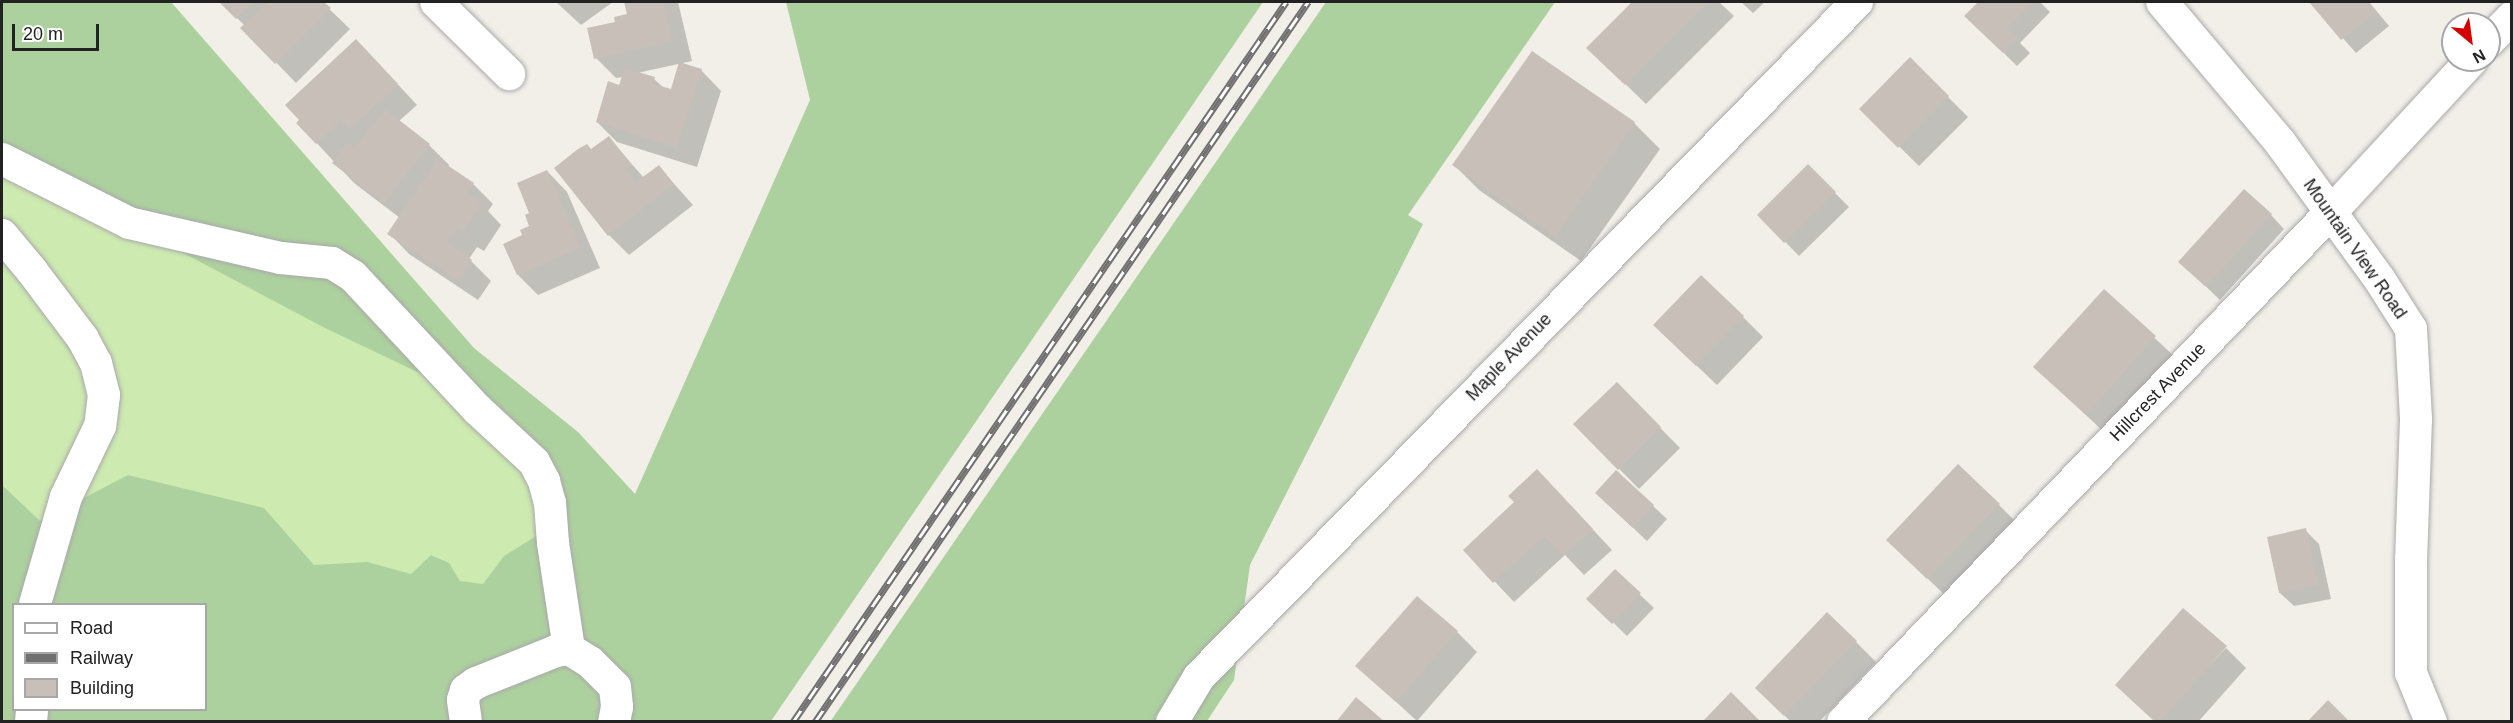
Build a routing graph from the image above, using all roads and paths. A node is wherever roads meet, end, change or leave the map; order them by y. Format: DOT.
graph roads {
  1 [pos="436,2"];
  2 [pos="1857,2"];
  3 [pos="2162,2"];
  4 [pos="2461,72"];
  5 [pos="509,74"];
  6 [pos="2,159"];
  7 [pos="2332,211"];
  8 [pos="2,235"];
  9 [pos="35,603"];
  10 [pos="569,649"];
  11 [pos="466,722"];
  12 [pos="614,722"];
  13 [pos="1172,722"];
  14 [pos="1843,722"];
  15 [pos="2431,722"];
  1 -- 5 [label="street"];
  2 -- 13 [label="street, Maple Avenue"];
  3 -- 7 [label="street, Mountain View Road"];
  4 -- 7 [label="street, Hillcrest Avenue"];
  6 -- 10 [label="street"];
  7 -- 14 [label="street, Hillcrest Avenue"];
  7 -- 15 [label="street, Mountain View Road"];
  8 -- 9 [label="street"];
  10 -- 11 [label="street"];
  10 -- 12 [label="street"];
}
